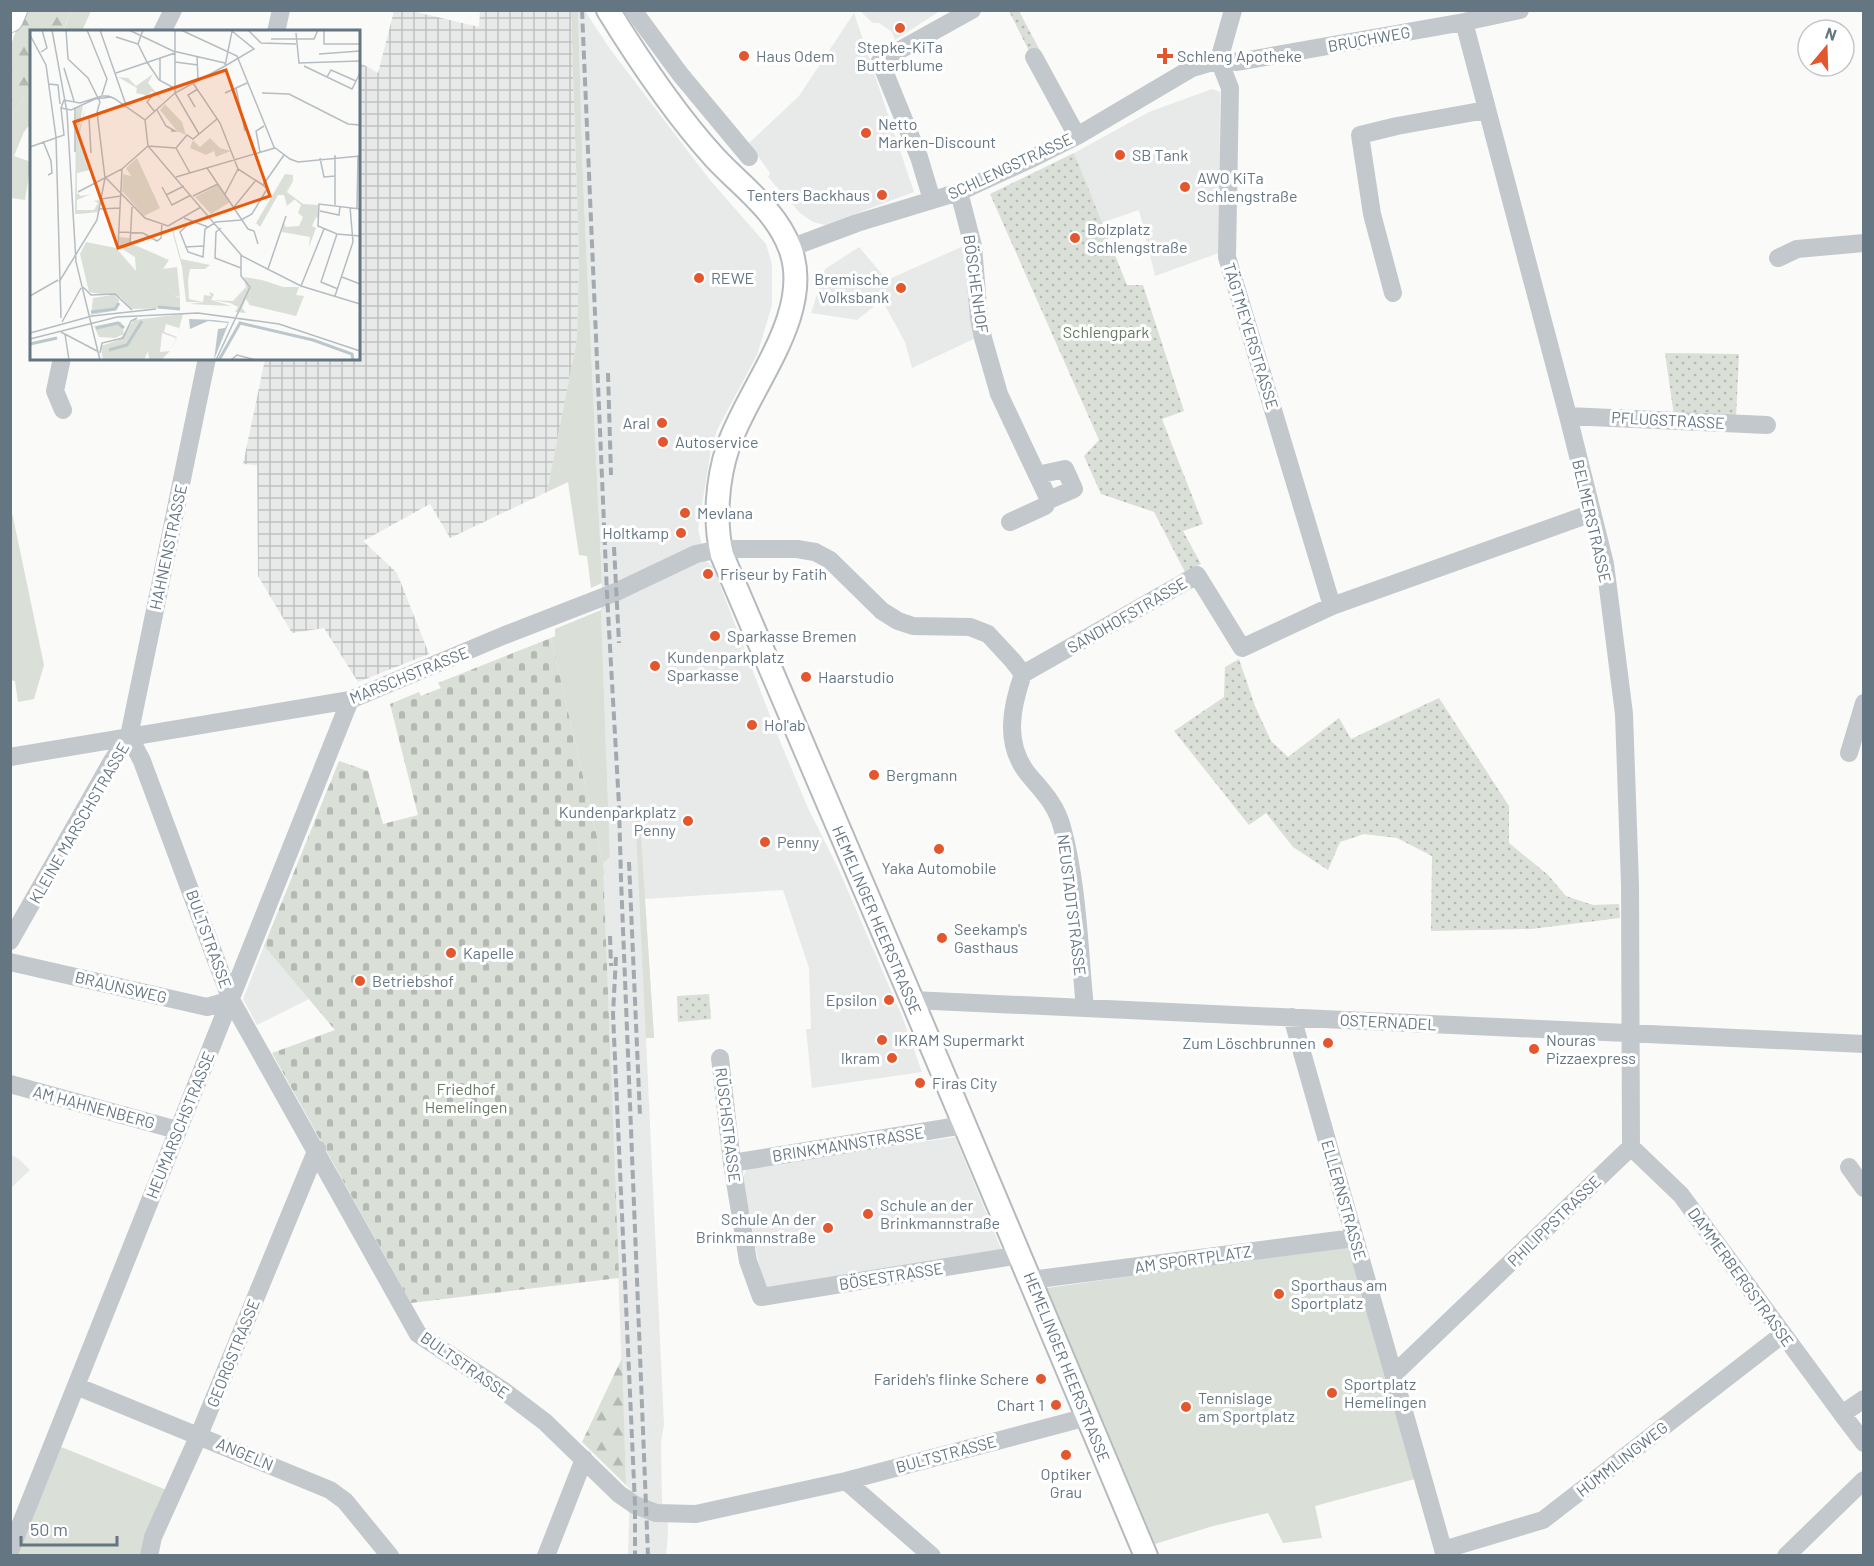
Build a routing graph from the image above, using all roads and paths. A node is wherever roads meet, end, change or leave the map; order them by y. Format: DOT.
graph roads {
  1 [pos="14,10"];
  2 [pos="173,10"];
  3 [pos="281,10"];
  4 [pos="608,10"];
  5 [pos="633,10"];
  6 [pos="972,10"];
  7 [pos="1233,10"];
  8 [pos="1519,11"];
  9 [pos="10,20"];
  10 [pos="1464,22"];
  11 [pos="163,30"];
  12 [pos="276,30"];
  13 [pos="1034,57"];
  14 [pos="1219,60"];
  15 [pos="1486,111"];
  16 [pos="1077,136"];
  17 [pos="750,157"];
  18 [pos="958,192"];
  19 [pos="932,200"];
  20 [pos="1863,243"];
  21 [pos="790,248"];
  22 [pos="1778,258"];
  23 [pos="1393,294"];
  24 [pos="62,360"];
  25 [pos="207,360"];
  26 [pos="63,410"];
  27 [pos="1568,416"];
  28 [pos="1767,425"];
  29 [pos="1037,475"];
  30 [pos="1049,500"];
  31 [pos="1592,513"];
  32 [pos="1010,522"];
  33 [pos="720,549"];
  34 [pos="1332,606"];
  35 [pos="1023,674"];
  36 [pos="350,700"];
  37 [pos="1863,702"];
  38 [pos="129,736"];
  39 [pos="1849,753"];
  40 [pos="10,757"];
  41 [pos="10,941"];
  42 [pos="10,962"];
  43 [pos="912,999"];
  44 [pos="231,1000"];
  45 [pos="1085,1008"];
  46 [pos="1292,1017"];
  47 [pos="1632,1033"];
  48 [pos="1863,1044"];
  49 [pos="720,1058"];
  50 [pos="10,1084"];
  51 [pos="964,1125"];
  52 [pos="177,1130"];
  53 [pos="1631,1147"];
  54 [pos="316,1149"];
  55 [pos="732,1162"];
  56 [pos="1849,1167"];
  57 [pos="1863,1188"];
  58 [pos="1354,1238"];
  59 [pos="1020,1255"];
  60 [pos="1031,1280"];
  61 [pos="761,1297"];
  62 [pos="1783,1334"];
  63 [pos="1395,1373"];
  64 [pos="76,1386"];
  65 [pos="1863,1399"];
  66 [pos="1842,1414"];
  67 [pos="1087,1417"];
  68 [pos="199,1435"];
  69 [pos="1863,1443"];
  70 [pos="584,1459"];
  71 [pos="1863,1480"];
  72 [pos="846,1481"];
  73 [pos="10,1551"];
  74 [pos="922,1553"];
  75 [pos="1444,1553"];
  76 [pos="149,1556"];
  77 [pos="390,1556"];
  78 [pos="546,1556"];
  79 [pos="1146,1556"];
  80 [pos="1786,1556"];
  1 -- 9 [label="highway"];
  2 -- 11 [label="street"];
  3 -- 12 [label="street"];
  4 -- 21 [label="main road, HEMELINGER HEERSTRASSE"];
  5 -- 17 [label="street"];
  6 -- 19 [label="street"];
  7 -- 14 [label="street"];
  8 -- 10 [label="street, BRUCHWEG"];
  10 -- 14 [label="street, BRUCHWEG"];
  10 -- 15 [label="street, BELMERSTRASSE"];
  13 -- 16 [label="street"];
  14 -- 16 [label="street, SCHLENGSTRASSE"];
  14 -- 34 [label="street, TÄGTMEYERSTRASSE"];
  15 -- 23 [label="street"];
  15 -- 27 [label="street, BELMERSTRASSE"];
  16 -- 18 [label="street, SCHLENGSTRASSE"];
  18 -- 19 [label="street, SCHLENGSTRASSE"];
  18 -- 29 [label="street, BÖSCHENHOF"];
  19 -- 21 [label="street, SCHLENGSTRASSE"];
  20 -- 22 [label="street"];
  21 -- 33 [label="main road, HEMELINGER HEERSTRASSE"];
  24 -- 26 [label="street"];
  25 -- 38 [label="street, HAHNENSTRASSE"];
  27 -- 28 [label="street, PFLUGSTRASSE"];
  27 -- 31 [label="street, BELMERSTRASSE"];
  29 -- 30 [label="street, BÖSCHENHOF"];
  29 -- 30 [label="street"];
  30 -- 32 [label="street"];
  31 -- 34 [label="street, SANDHOFSTRASSE"];
  31 -- 47 [label="street, BELMERSTRASSE"];
  33 -- 35 [label="street"];
  33 -- 36 [label="street, MARSCHSTRASSE"];
  33 -- 43 [label="main road, HEMELINGER HEERSTRASSE"];
  34 -- 35 [label="street, SANDHOFSTRASSE"];
  35 -- 45 [label="street, NEUSTADTSTRASSE"];
  36 -- 38 [label="street, MARSCHSTRASSE"];
  36 -- 44 [label="street, HEUMARSCHSTRASSE"];
  37 -- 39 [label="street"];
  38 -- 40 [label="street, MARSCHSTRASSE"];
  38 -- 41 [label="street, KLEINE MARSCHSTRASSE"];
  38 -- 44 [label="street, BULTSTRASSE"];
  42 -- 44 [label="street, BRAUNSWEG"];
  43 -- 45 [label="street, OSTERNADEL"];
  43 -- 51 [label="main road, HEMELINGER HEERSTRASSE"];
  44 -- 52 [label="street, HEUMARSCHSTRASSE"];
  44 -- 54 [label="street, BULTSTRASSE"];
  45 -- 46 [label="street, OSTERNADEL"];
  46 -- 47 [label="street, OSTERNADEL"];
  46 -- 58 [label="street, ELLERNSTRASSE"];
  47 -- 48 [label="street, OSTERNADEL"];
  47 -- 53 [label="street"];
  49 -- 55 [label="street, RÜSCHSTRASSE"];
  50 -- 52 [label="street, AM HAHNENBERG"];
  51 -- 55 [label="street, BRINKMANNSTRASSE"];
  51 -- 59 [label="main road, HEMELINGER HEERSTRASSE"];
  52 -- 64 [label="street, HEUMARSCHSTRASSE"];
  53 -- 62 [label="street, DAMMERBERGSTRASSE"];
  53 -- 63 [label="street, PHILIPPSTRASSE"];
  54 -- 68 [label="street, GEORGSTRASSE"];
  54 -- 70 [label="street, BULTSTRASSE"];
  55 -- 61 [label="street, RÜSCHSTRASSE"];
  56 -- 57 [label="street"];
  58 -- 60 [label="street, AM SPORTPLATZ"];
  58 -- 63 [label="street, ELLERNSTRASSE"];
  59 -- 60 [label="main road, HEMELINGER HEERSTRASSE"];
  59 -- 61 [label="street, BÖSESTRASSE"];
  60 -- 67 [label="main road, HEMELINGER HEERSTRASSE"];
  62 -- 66 [label="street, DAMMERBERGSTRASSE"];
  62 -- 75 [label="street, HÜMMLINGWEG"];
  63 -- 75 [label="street, ELLERNSTRASSE"];
  64 -- 68 [label="street, ANGELN"];
  64 -- 73 [label="street, HEUMARSCHSTRASSE"];
  65 -- 66 [label="street"];
  66 -- 69 [label="street, DAMMERBERGSTRASSE"];
  67 -- 72 [label="street, BULTSTRASSE"];
  67 -- 79 [label="main road, HEMELINGER HEERSTRASSE"];
  68 -- 76 [label="street, GEORGSTRASSE"];
  68 -- 77 [label="street, ANGELN"];
  70 -- 72 [label="street, BULTSTRASSE"];
  70 -- 78 [label="street"];
  71 -- 80 [label="street"];
  72 -- 74 [label="street"];
}
